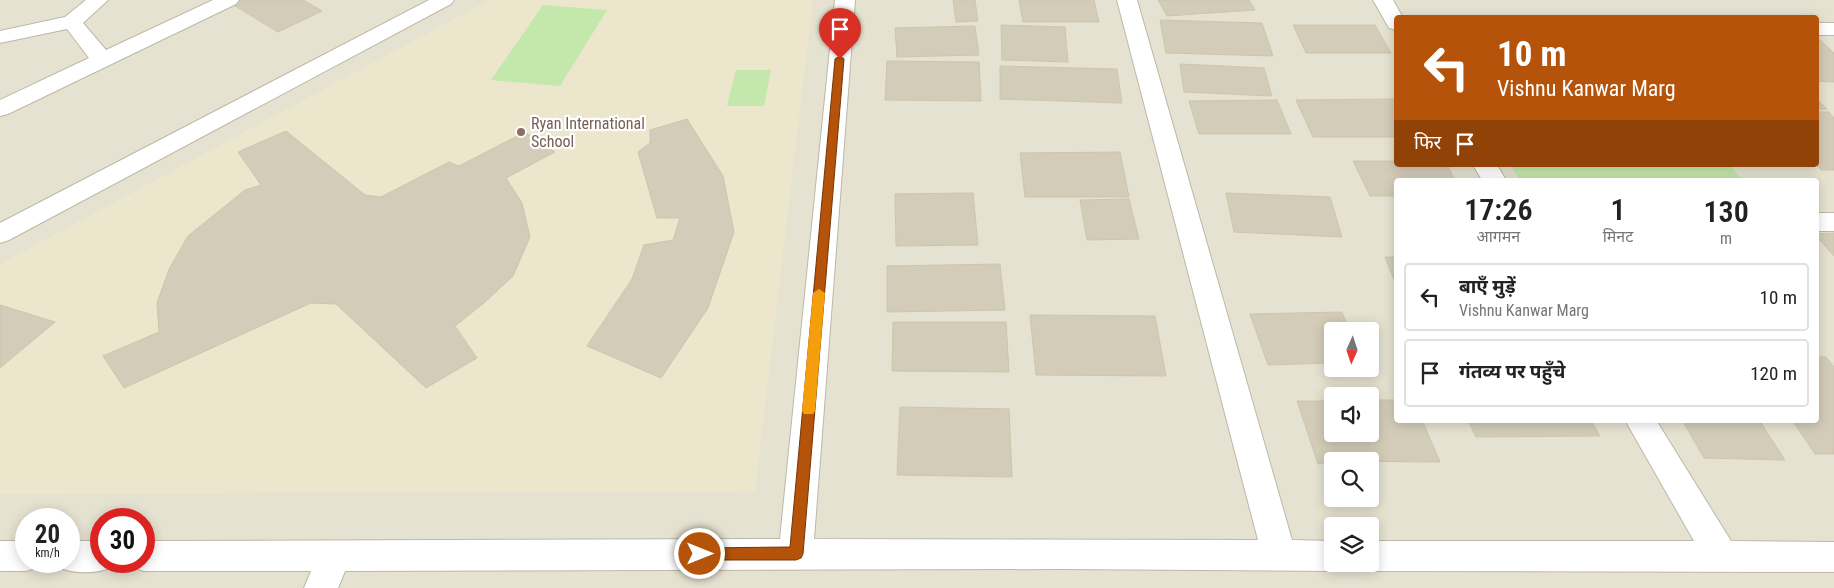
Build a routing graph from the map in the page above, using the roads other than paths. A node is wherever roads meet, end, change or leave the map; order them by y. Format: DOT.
graph roads {
  1 [pos="98,0"];
  2 [pos="229,0"];
  3 [pos="444,0"];
  4 [pos="845,0"];
  5 [pos="1127,0"];
  6 [pos="1382,0"];
  7 [pos="1394,21"];
  8 [pos="72,22"];
  9 [pos="1819,29"];
  10 [pos="1834,29"];
  11 [pos="0,37"];
  12 [pos="102,60"];
  13 [pos="0,109"];
  14 [pos="1486,167"];
  15 [pos="1493,178"];
  16 [pos="1819,222"];
  17 [pos="1834,222"];
  18 [pos="0,234"];
  19 [pos="1642,423"];
  20 [pos="796,554"];
  21 [pos="335,555"];
  22 [pos="0,556"];
  23 [pos="15,556"];
  24 [pos="155,556"];
  25 [pos="1279,556"];
  26 [pos="1324,556"];
  27 [pos="1379,556"];
  28 [pos="1722,557"];
  29 [pos="1834,557"];
  30 [pos="321,588"];
  1 -- 8 [label="street"];
  2 -- 12 [label="street"];
  3 -- 18 [label="street"];
  4 -- 20 [label="street"];
  5 -- 25 [label="street"];
  6 -- 7 [label="street"];
  8 -- 11 [label="street"];
  8 -- 12 [label="street"];
  9 -- 10 [label="street"];
  12 -- 13 [label="street"];
  14 -- 15 [label="street"];
  16 -- 17 [label="street"];
  19 -- 28 [label="street"];
  20 -- 21 [label="street"];
  20 -- 25 [label="street"];
  21 -- 24 [label="street"];
  21 -- 30 [label="street"];
  22 -- 23 [label="street"];
  25 -- 26 [label="street"];
  27 -- 28 [label="street"];
  28 -- 29 [label="street"];
}
